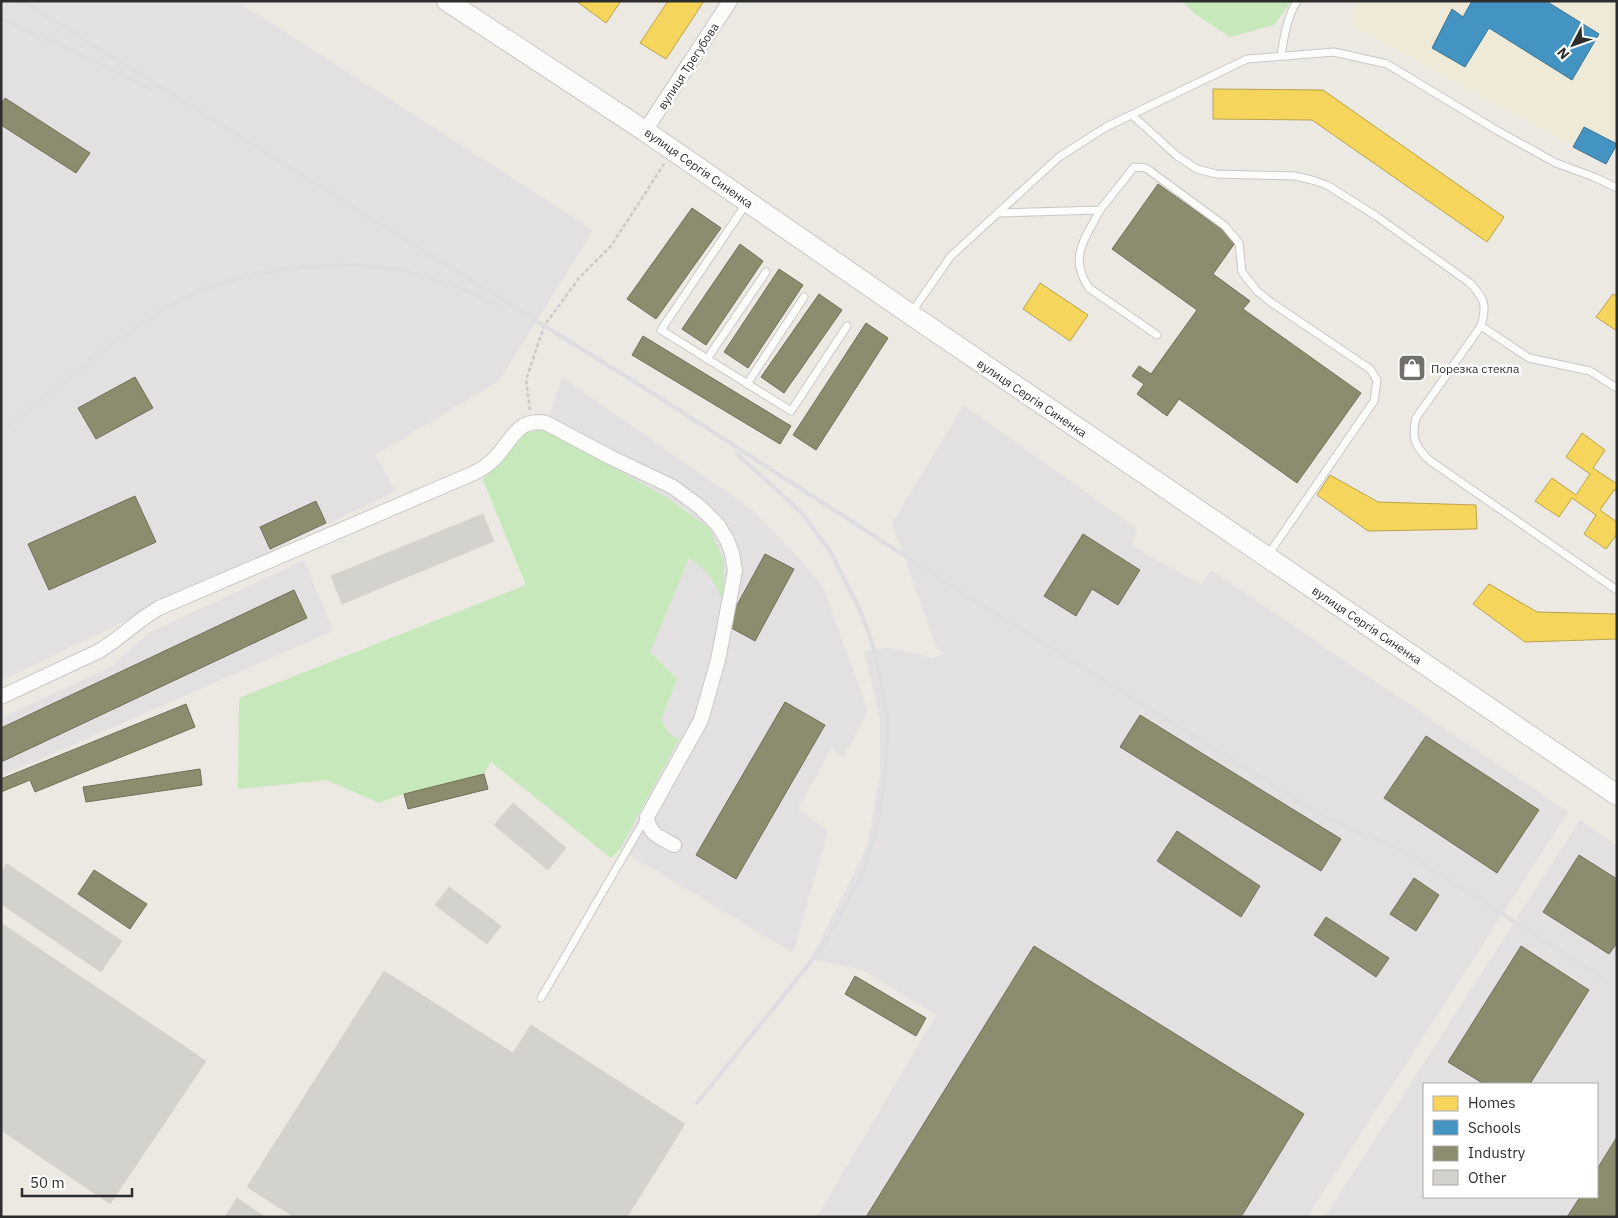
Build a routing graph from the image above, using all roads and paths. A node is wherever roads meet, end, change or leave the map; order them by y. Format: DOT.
graph roads {
  1 [pos="448,1"];
  2 [pos="730,1"];
  3 [pos="1297,1"];
  4 [pos="1281,55"];
  5 [pos="1132,115"];
  6 [pos="645,130"];
  7 [pos="673,150"];
  8 [pos="1617,188"];
  9 [pos="748,202"];
  10 [pos="1100,210"];
  11 [pos="999,213"];
  12 [pos="766,272"];
  13 [pos="804,297"];
  14 [pos="910,314"];
  15 [pos="847,326"];
  16 [pos="1481,326"];
  17 [pos="1157,335"];
  18 [pos="707,359"];
  19 [pos="747,384"];
  20 [pos="1617,388"];
  21 [pos="531,421"];
  22 [pos="1267,557"];
  23 [pos="1617,590"];
  24 [pos="1,697"];
  25 [pos="1617,795"];
  26 [pos="647,817"];
  27 [pos="674,845"];
  28 [pos="541,998"];
  1 -- 6 [label="street, вулиця Сергія Синенка"];
  2 -- 6 [label="street, вулиця Трегубова"];
  3 -- 4 [label="lane"];
  4 -- 5 [label="lane"];
  4 -- 8 [label="lane"];
  5 -- 11 [label="lane"];
  5 -- 16 [label="lane"];
  6 -- 7 [label="street, вулиця Сергія Синенка"];
  7 -- 9 [label="street, вулиця Сергія Синенка"];
  7 -- 21 [label="path"];
  9 -- 14 [label="street, вулиця Сергія Синенка"];
  9 -- 18 [label="lane"];
  10 -- 11 [label="lane"];
  10 -- 17 [label="lane"];
  10 -- 22 [label="lane"];
  11 -- 14 [label="lane"];
  12 -- 18 [label="lane"];
  13 -- 19 [label="lane"];
  14 -- 22 [label="street, вулиця Сергія Синенка"];
  15 -- 19 [label="lane"];
  16 -- 20 [label="lane"];
  16 -- 23 [label="lane"];
  18 -- 19 [label="lane"];
  21 -- 24 [label="street"];
  21 -- 26 [label="street"];
  22 -- 25 [label="street, вулиця Сергія Синенка"];
  26 -- 27 [label="street"];
  26 -- 28 [label="lane"];
}
